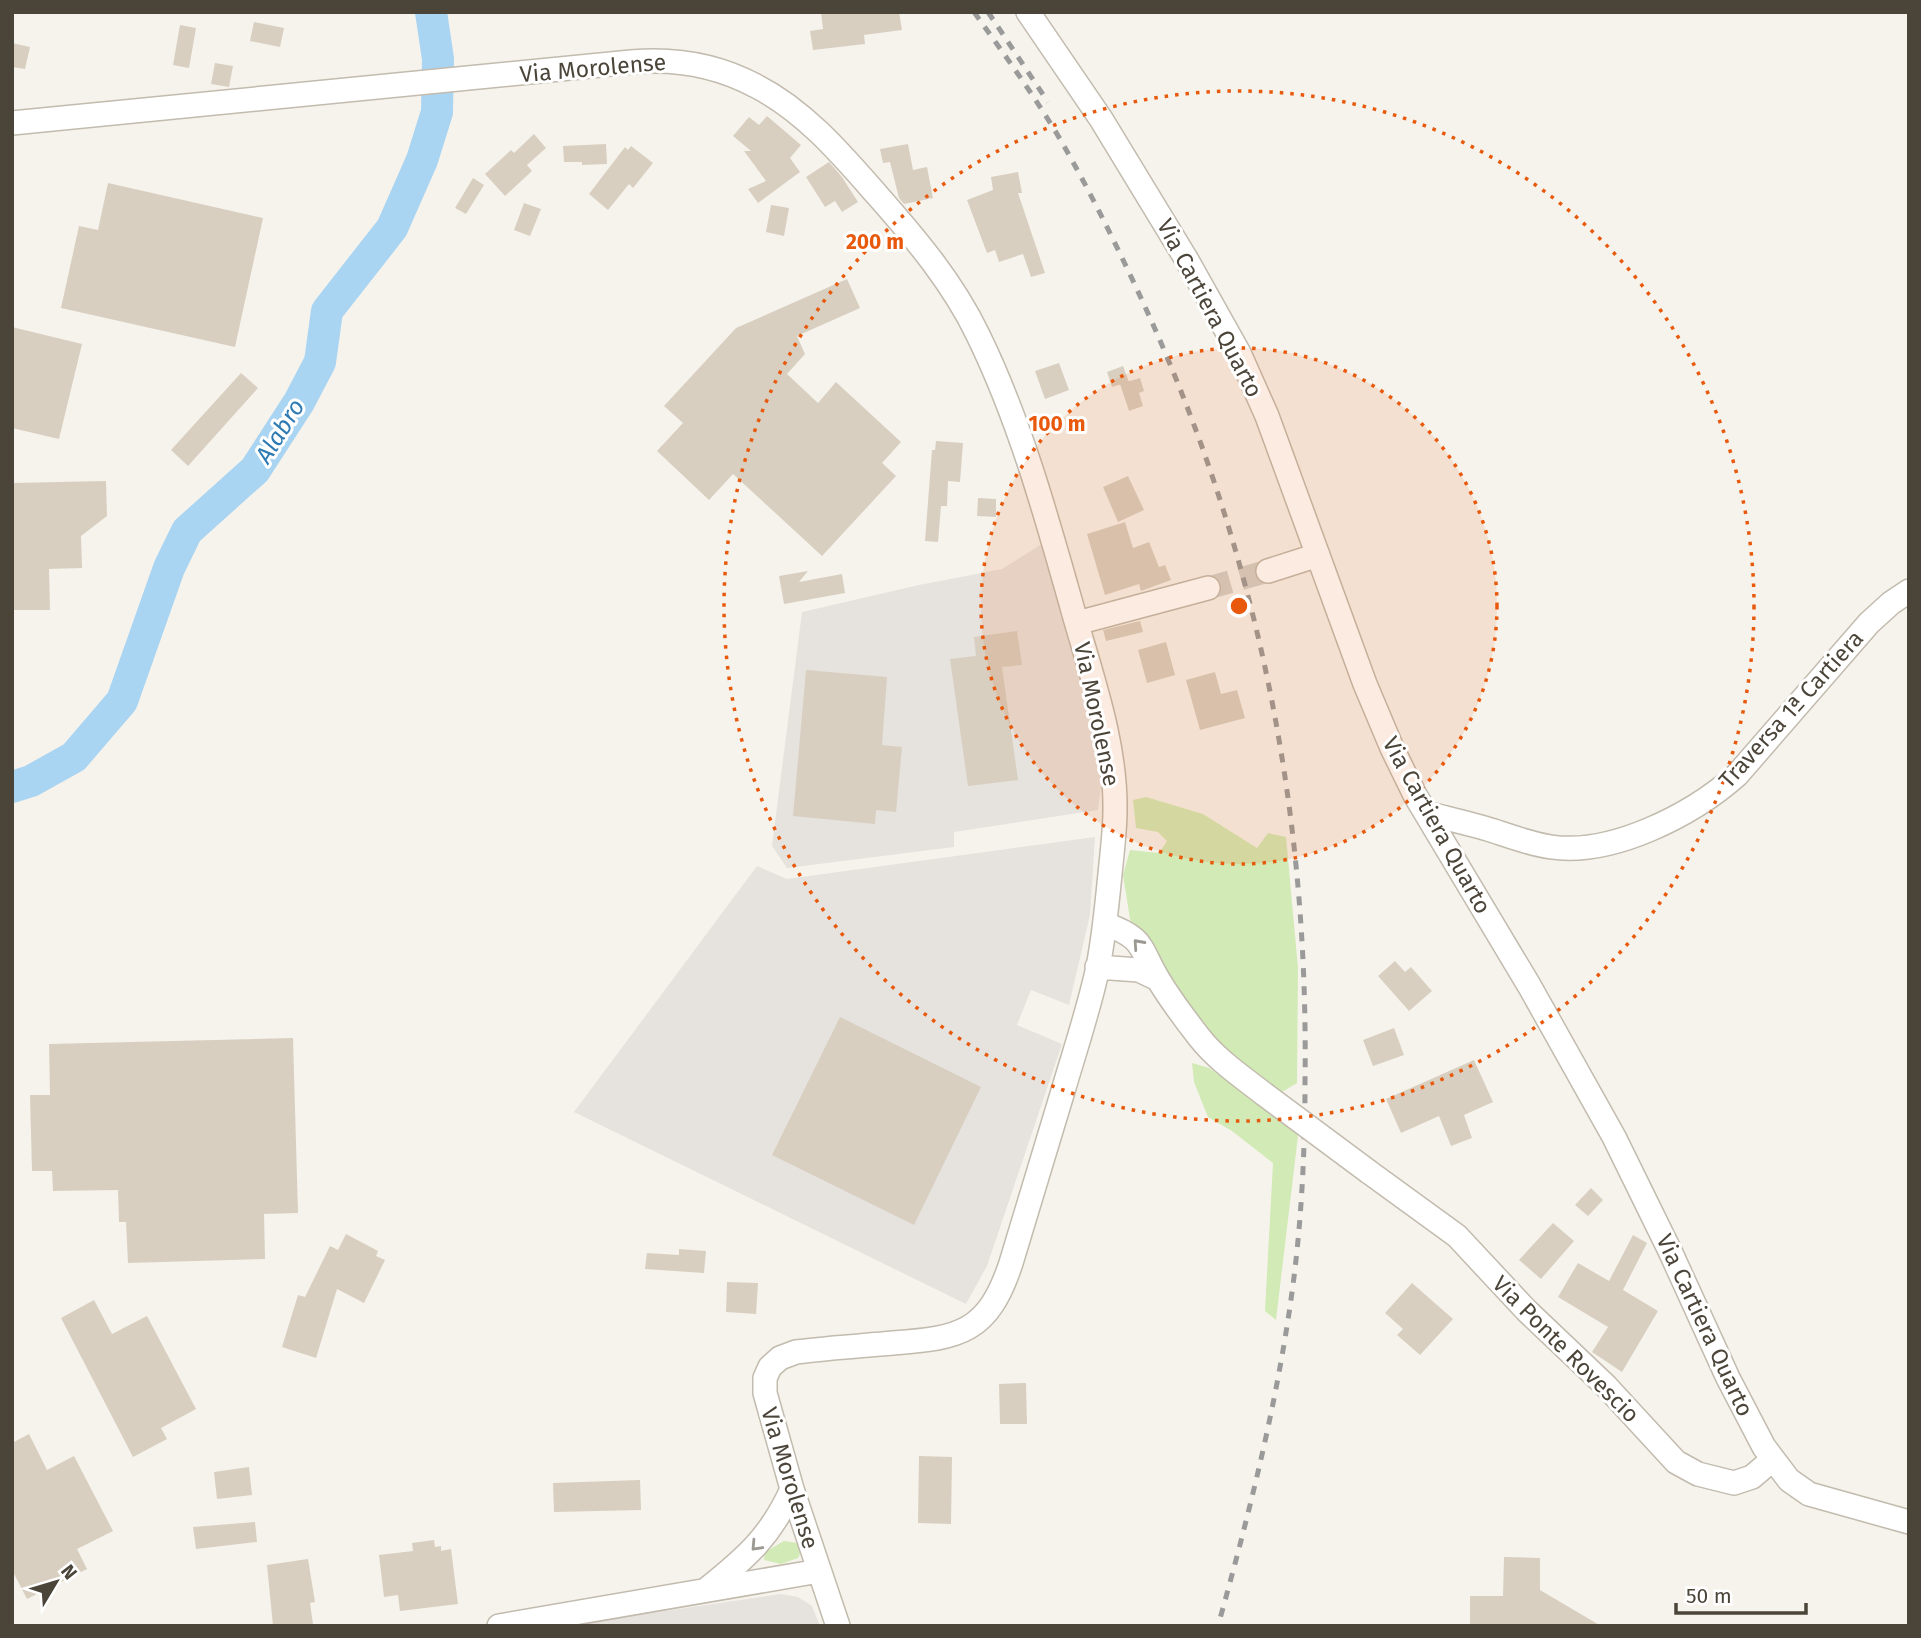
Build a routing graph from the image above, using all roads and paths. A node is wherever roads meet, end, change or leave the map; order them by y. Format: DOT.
graph roads {
  1 [pos="1028,12"];
  2 [pos="12,123"];
  3 [pos="1318,555"];
  4 [pos="1268,571"];
  5 [pos="1208,588"];
  6 [pos="1909,591"];
  7 [pos="1076,623"];
  8 [pos="1426,813"];
  9 [pos="1105,924"];
  10 [pos="1097,967"];
  11 [pos="1158,979"];
  12 [pos="1772,1460"];
  13 [pos="792,1489"];
  14 [pos="1909,1522"];
  15 [pos="819,1571"];
  16 [pos="704,1590"];
  17 [pos="499,1626"];
  18 [pos="838,1626"];
  1 -- 3 [label="street, Via Cartiera Quarto"];
  2 -- 7 [label="street, Via Morolense"];
  3 -- 4 [label="street"];
  3 -- 8 [label="street, Via Cartiera Quarto"];
  5 -- 7 [label="street"];
  6 -- 8 [label="street, Traversa 1ª Cartiera"];
  7 -- 9 [label="street, Via Morolense"];
  8 -- 12 [label="street, Via Cartiera Quarto"];
  9 -- 10 [label="street, Via Morolense"];
  11 -- 9 [label="street, one-way"];
  10 -- 11 [label="street"];
  10 -- 13 [label="street, Via Morolense"];
  11 -- 12 [label="street, Via Ponte Rovescio, bridge"];
  12 -- 14 [label="street, Via Cartiera Quarto"];
  13 -- 15 [label="street, Via Morolense"];
  13 -- 16 [label="street, one-way"];
  15 -- 16 [label="street"];
  15 -- 18 [label="street, Via Morolense"];
  16 -- 17 [label="street"];
}
